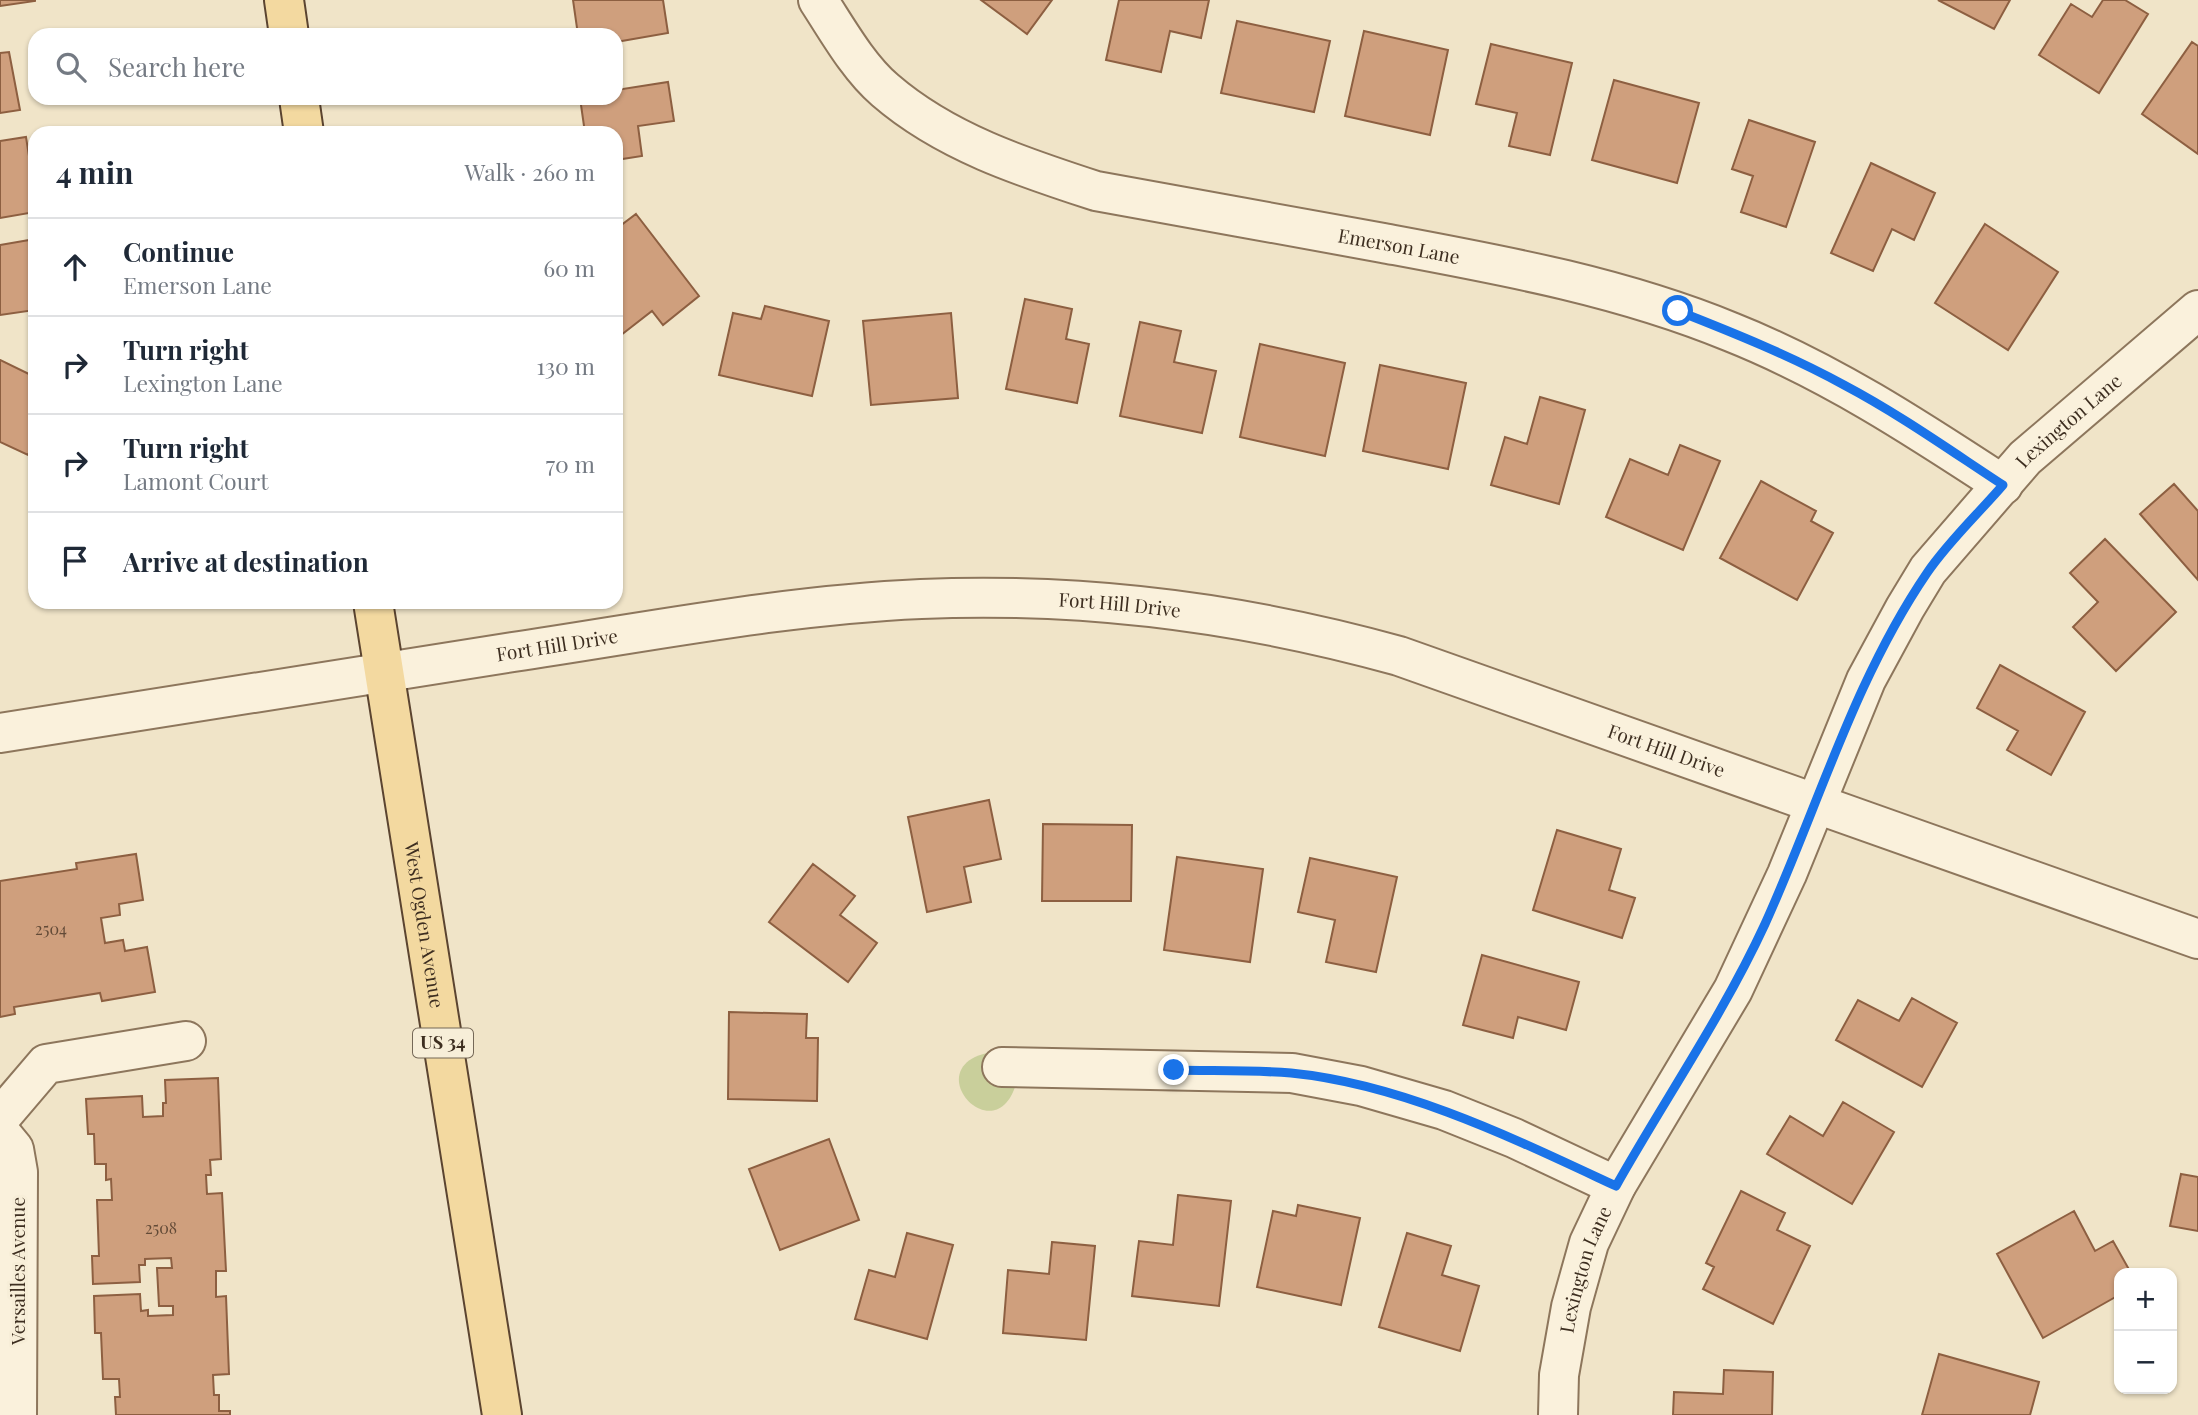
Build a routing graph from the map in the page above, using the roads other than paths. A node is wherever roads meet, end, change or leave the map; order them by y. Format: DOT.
graph roads {
  1 [pos="284,0"];
  2 [pos="818,0"];
  3 [pos="288,28"];
  4 [pos="300,105"];
  5 [pos="303,126"];
  6 [pos="2198,310"];
  7 [pos="2003,485"];
  8 [pos="374,609"];
  9 [pos="384,670"];
  10 [pos="0,733"];
  11 [pos="1816,803"];
  12 [pos="2198,939"];
  13 [pos="186,1041"];
  14 [pos="1002,1067"];
  15 [pos="0,1118"];
  16 [pos="0,1132"];
  17 [pos="1616,1186"];
  18 [pos="9,1344"];
  19 [pos="18,1415"];
  20 [pos="502,1415"];
  21 [pos="1558,1415"];
  1 -- 3 [label="main road"];
  2 -- 7 [label="street, Emerson Lane"];
  4 -- 5 [label="main road"];
  6 -- 7 [label="street, Lexington Lane"];
  7 -- 11 [label="street, Lexington Lane"];
  8 -- 9 [label="main road, West Ogden Avenue / US 34"];
  9 -- 10 [label="street, Fort Hill Drive"];
  9 -- 11 [label="street, Fort Hill Drive"];
  9 -- 20 [label="main road, West Ogden Avenue / US 34"];
  11 -- 12 [label="street, Fort Hill Drive"];
  11 -- 17 [label="street, Lexington Lane"];
  13 -- 15 [label="street"];
  14 -- 17 [label="street"];
  16 -- 18 [label="street, Versailles Avenue"];
  17 -- 21 [label="street, Lexington Lane"];
  18 -- 19 [label="street, Versailles Avenue"];
}
